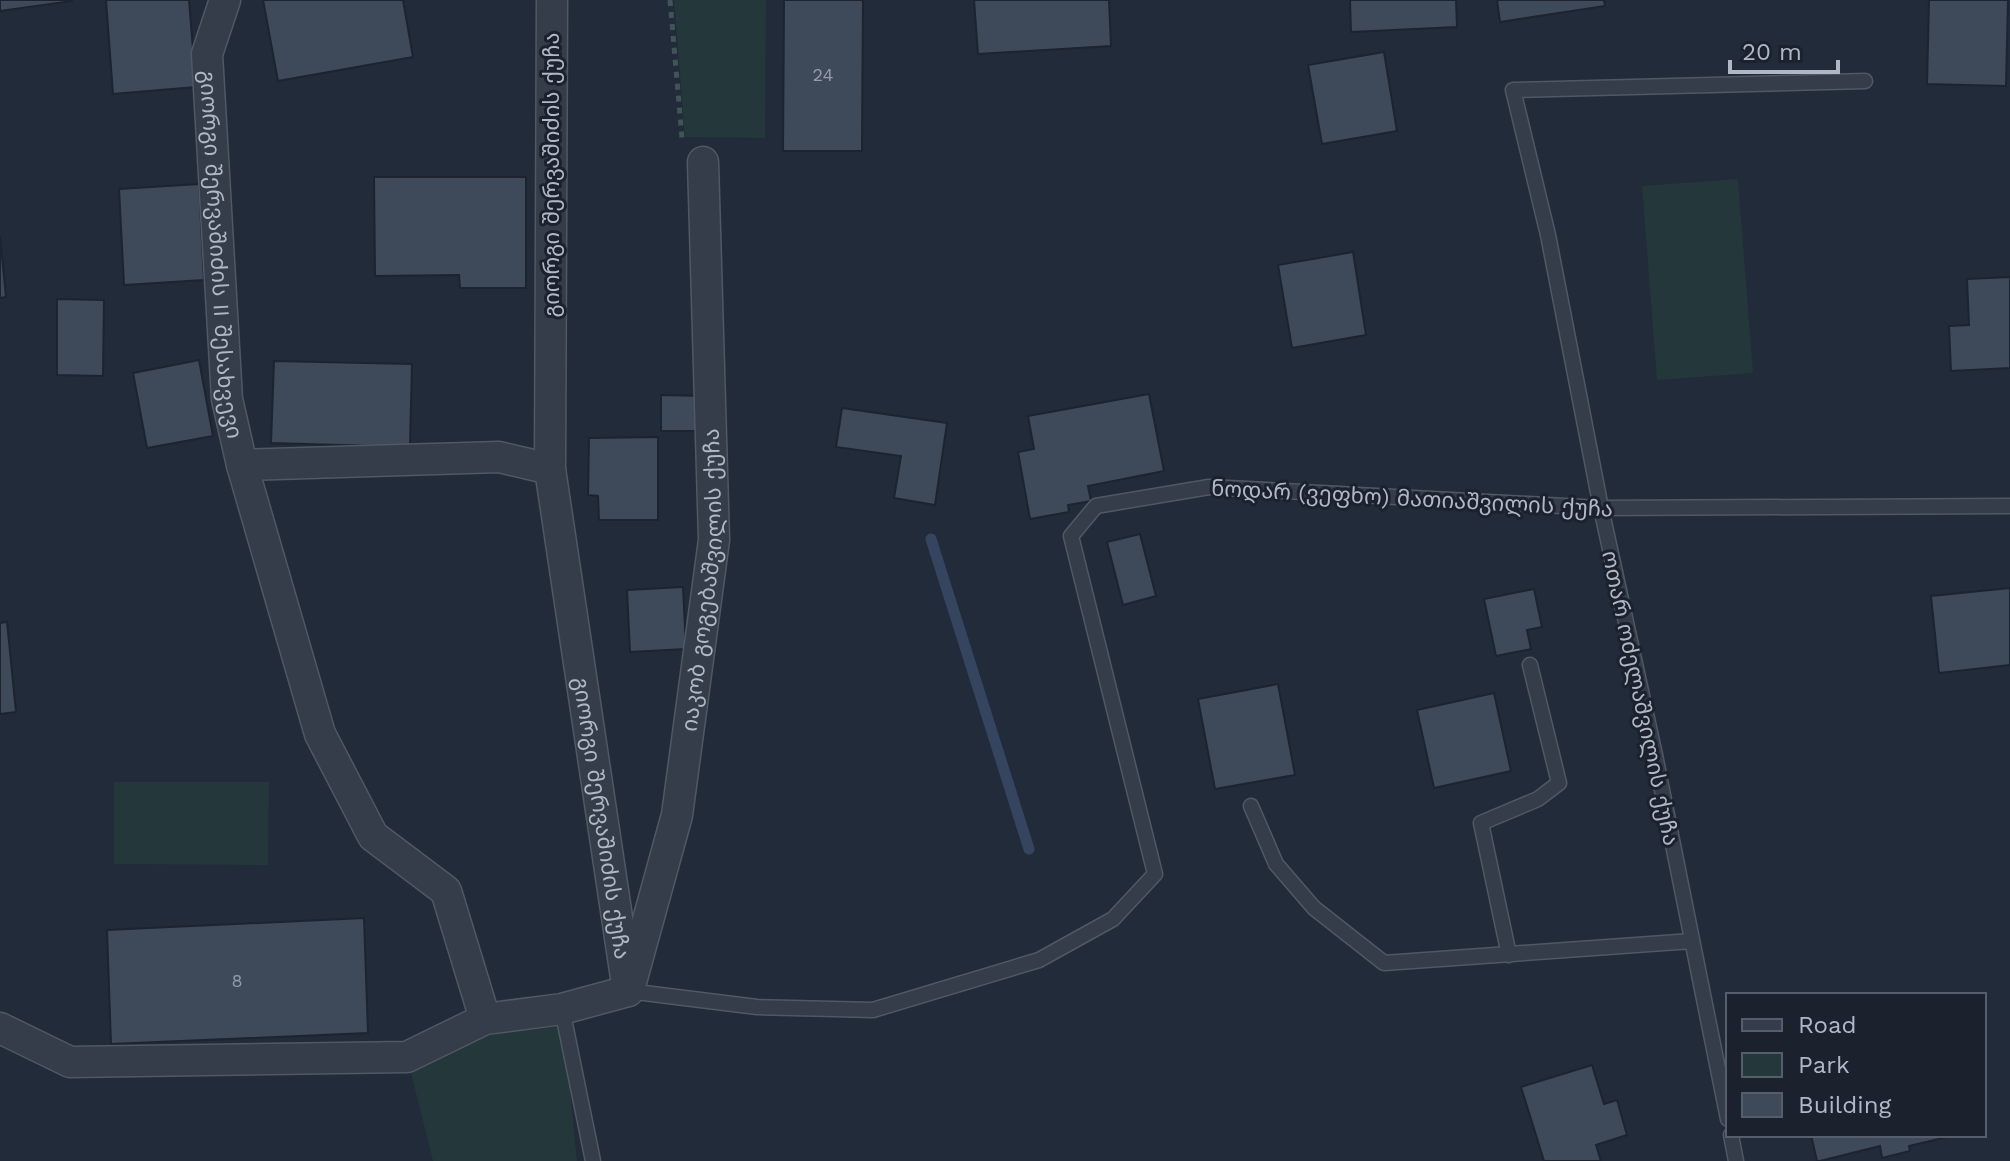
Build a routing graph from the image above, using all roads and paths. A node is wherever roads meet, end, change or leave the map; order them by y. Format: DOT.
graph roads {
  1 [pos="225,0"];
  2 [pos="552,0"];
  3 [pos="670,0"];
  4 [pos="1865,81"];
  5 [pos="698,153"];
  6 [pos="242,465"];
  7 [pos="550,469"];
  8 [pos="2010,506"];
  9 [pos="1601,508"];
  10 [pos="1530,665"];
  11 [pos="1251,806"];
  12 [pos="1692,941"];
  13 [pos="1509,955"];
  14 [pos="628,991"];
  15 [pos="562,1009"];
  16 [pos="485,1019"];
  17 [pos="0,1028"];
  18 [pos="1726,1109"];
  19 [pos="1731,1137"];
  20 [pos="593,1161"];
  21 [pos="1736,1161"];
  1 -- 6 [label="street, გიორგი შერვაშიძის II შესახვევი"];
  2 -- 7 [label="street, გიორგი შერვაშიძის ქუჩა"];
  3 -- 5 [label="path"];
  4 -- 9 [label="lane, ოთარ ოძელაშვილის ქუჩა"];
  5 -- 14 [label="street, იაკობ გოგებაშვილის ქუჩა"];
  6 -- 7 [label="street, გიორგი შერვაშიძის II შესახვევი"];
  6 -- 16 [label="street, გიორგი შერვაშიძის II შესახვევი"];
  7 -- 14 [label="street, გიორგი შერვაშიძის ქუჩა"];
  8 -- 9 [label="lane, ნოდარ (ვეფხო) მათიაშვილის ქუჩა"];
  9 -- 12 [label="lane, ოთარ ოძელაშვილის ქუჩა"];
  9 -- 14 [label="lane, ნოდარ (ვეფხო) მათიაშვილის ქუჩა"];
  10 -- 13 [label="lane"];
  11 -- 13 [label="lane"];
  12 -- 13 [label="lane"];
  12 -- 18 [label="lane, ოთარ ოძელაშვილის ქუჩა"];
  14 -- 15 [label="street, გიორგი შერვაშიძის ქუჩა"];
  15 -- 16 [label="street, გიორგი შერვაშიძის ქუჩა"];
  15 -- 20 [label="lane"];
  16 -- 17 [label="street, გიორგი შერვაშიძის ქუჩა"];
  19 -- 21 [label="lane"];
}
